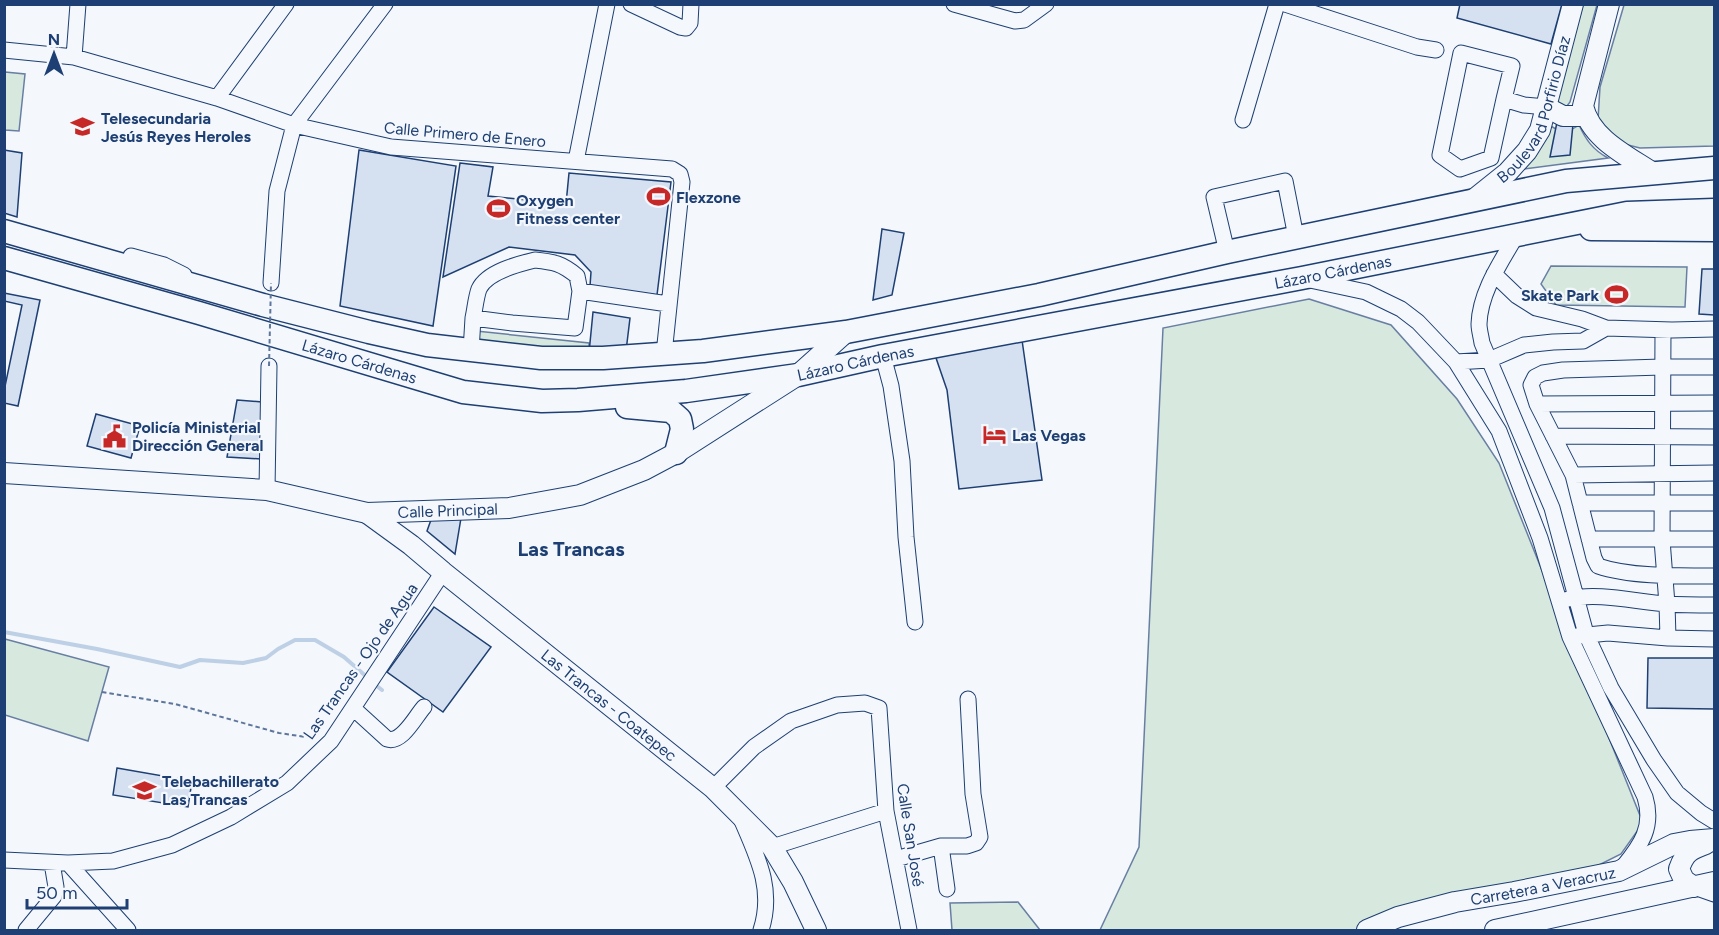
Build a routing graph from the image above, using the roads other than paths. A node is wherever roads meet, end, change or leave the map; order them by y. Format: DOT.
graph roads {
  1 [pos="78,4"];
  2 [pos="286,4"];
  3 [pos="385,4"];
  4 [pos="607,4"];
  5 [pos="631,4"];
  6 [pos="691,4"];
  7 [pos="954,4"];
  8 [pos="1046,4"];
  9 [pos="1277,4"];
  10 [pos="1285,4"];
  11 [pos="1573,4"];
  12 [pos="1609,4"];
  13 [pos="4,50"];
  14 [pos="1436,50"];
  15 [pos="74,57"];
  16 [pos="218,98"];
  17 [pos="1504,99"];
  18 [pos="1546,107"];
  19 [pos="1586,116"];
  20 [pos="1243,120"];
  21 [pos="294,125"];
  22 [pos="576,161"];
  23 [pos="1714,168"];
  24 [pos="1653,173"];
  25 [pos="1473,200"];
  26 [pos="1714,210"];
  27 [pos="4,223"];
  28 [pos="1547,229"];
  29 [pos="1714,230"];
  30 [pos="4,231"];
  31 [pos="1516,236"];
  32 [pos="1296,237"];
  33 [pos="1227,252"];
  34 [pos="4,258"];
  35 [pos="4,265"];
  36 [pos="1494,274"];
  37 [pos="1302,278"];
  38 [pos="271,284"];
  39 [pos="202,286"];
  40 [pos="580,291"];
  41 [pos="668,304"];
  42 [pos="474,318"];
  43 [pos="1582,319"];
  44 [pos="1606,328"];
  45 [pos="1714,329"];
  46 [pos="1663,330"];
  47 [pos="261,332"];
  48 [pos="846,332"];
  49 [pos="1582,341"];
  50 [pos="471,351"];
  51 [pos="664,354"];
  52 [pos="883,356"];
  53 [pos="1489,360"];
  54 [pos="1456,362"];
  55 [pos="269,366"];
  56 [pos="1662,367"];
  57 [pos="1714,368"];
  58 [pos="1585,370"];
  59 [pos="798,375"];
  60 [pos="578,400"];
  61 [pos="1662,402"];
  62 [pos="1714,403"];
  63 [pos="1537,404"];
  64 [pos="1553,436"];
  65 [pos="1662,437"];
  66 [pos="1714,437"];
  67 [pos="676,453"];
  68 [pos="4,473"];
  69 [pos="1714,473"];
  70 [pos="1662,474"];
  71 [pos="1573,475"];
  72 [pos="267,490"];
  73 [pos="1662,502"];
  74 [pos="1580,503"];
  75 [pos="1714,503"];
  76 [pos="366,513"];
  77 [pos="1589,539"];
  78 [pos="1714,539"];
  79 [pos="1662,540"];
  80 [pos="443,573"];
  81 [pos="1664,575"];
  82 [pos="1714,576"];
  83 [pos="1577,597"];
  84 [pos="1559,601"];
  85 [pos="1667,604"];
  86 [pos="1714,605"];
  87 [pos="915,622"];
  88 [pos="1586,634"];
  89 [pos="1570,637"];
  90 [pos="1668,638"];
  91 [pos="1714,639"];
  92 [pos="968,699"];
  93 [pos="424,706"];
  94 [pos="353,708"];
  95 [pos="713,788"];
  96 [pos="886,811"];
  97 [pos="738,813"];
  98 [pos="1714,821"];
  99 [pos="1714,840"];
  100 [pos="941,846"];
  101 [pos="772,847"];
  102 [pos="896,859"];
  103 [pos="4,860"];
  104 [pos="52,863"];
  105 [pos="68,863"];
  106 [pos="1619,871"];
  107 [pos="1566,882"];
  108 [pos="1714,882"];
  109 [pos="1694,887"];
  110 [pos="947,889"];
  111 [pos="1714,894"];
  112 [pos="1535,921"];
  113 [pos="26,930"];
  114 [pos="128,930"];
  115 [pos="762,930"];
  116 [pos="816,930"];
  117 [pos="909,930"];
  118 [pos="1367,930"];
  119 [pos="1495,930"];
  1 -- 15 [label="street"];
  2 -- 16 [label="street"];
  3 -- 21 [label="street"];
  4 -- 22 [label="street"];
  5 -- 6 [label="street"];
  7 -- 8 [label="street"];
  9 -- 20 [label="street"];
  10 -- 14 [label="street"];
  11 -- 18 [label="main road, Boulevard Porfirio Díaz"];
  12 -- 19 [label="main road"];
  13 -- 15 [label="street, Calle Primero de Enero"];
  15 -- 16 [label="street, Calle Primero de Enero"];
  16 -- 21 [label="street, Calle Primero de Enero"];
  17 -- 17 [label="street"];
  17 -- 18 [label="street"];
  18 -- 19 [label="main road"];
  18 -- 25 [label="main road, Boulevard Porfirio Díaz"];
  19 -- 24 [label="main road"];
  21 -- 22 [label="street, Calle Primero de Enero"];
  21 -- 38 [label="street"];
  22 -- 41 [label="street, Calle Primero de Enero"];
  23 -- 24 [label="highway, Lázaro Cárdenas"];
  24 -- 25 [label="highway, Lázaro Cárdenas"];
  25 -- 32 [label="highway, Lázaro Cárdenas"];
  26 -- 28 [label="highway, Lázaro Cárdenas"];
  27 -- 39 [label="street"];
  28 -- 29 [label="highway"];
  28 -- 31 [label="highway, Lázaro Cárdenas"];
  30 -- 39 [label="highway, Lázaro Cárdenas"];
  31 -- 36 [label="street"];
  31 -- 37 [label="highway, Lázaro Cárdenas"];
  32 -- 33 [label="highway, Lázaro Cárdenas"];
  32 -- 33 [label="street"];
  33 -- 48 [label="highway, Lázaro Cárdenas"];
  34 -- 47 [label="highway, Lázaro Cárdenas"];
  35 -- 47 [label="street"];
  36 -- 43 [label="street"];
  36 -- 53 [label="street"];
  37 -- 52 [label="highway, Lázaro Cárdenas"];
  37 -- 54 [label="street"];
  39 -- 50 [label="highway, Lázaro Cárdenas"];
  40 -- 41 [label="street"];
  40 -- 42 [label="street"];
  40 -- 42 [label="street"];
  41 -- 51 [label="street, Calle Primero de Enero"];
  42 -- 50 [label="street"];
  43 -- 44 [label="street"];
  43 -- 49 [label="street"];
  44 -- 46 [label="street"];
  44 -- 49 [label="street"];
  45 -- 46 [label="street"];
  46 -- 56 [label="street"];
  47 -- 60 [label="highway, Lázaro Cárdenas"];
  48 -- 51 [label="highway, Lázaro Cárdenas"];
  48 -- 59 [label="main road, Calle Principal"];
  49 -- 53 [label="street"];
  49 -- 58 [label="street"];
  50 -- 51 [label="highway, Lázaro Cárdenas"];
  52 -- 59 [label="highway, Lázaro Cárdenas"];
  52 -- 87 [label="street"];
  53 -- 54 [label="street"];
  53 -- 83 [label="street"];
  54 -- 84 [label="street"];
  55 -- 72 [label="street"];
  56 -- 57 [label="street"];
  56 -- 58 [label="street"];
  56 -- 61 [label="street"];
  58 -- 63 [label="street"];
  59 -- 60 [label="highway, Lázaro Cárdenas"];
  59 -- 67 [label="main road, Calle Principal"];
  60 -- 67 [label="highway"];
  61 -- 62 [label="street"];
  61 -- 63 [label="street"];
  61 -- 65 [label="street"];
  63 -- 64 [label="street"];
  64 -- 65 [label="street"];
  64 -- 71 [label="street"];
  65 -- 66 [label="street"];
  65 -- 70 [label="street"];
  67 -- 76 [label="main road, Calle Principal"];
  68 -- 72 [label="main road, Calle Principal"];
  69 -- 70 [label="street"];
  70 -- 71 [label="street"];
  70 -- 73 [label="street"];
  71 -- 74 [label="street"];
  72 -- 76 [label="main road, Calle Principal"];
  73 -- 74 [label="street"];
  73 -- 75 [label="street"];
  73 -- 79 [label="street"];
  74 -- 77 [label="street"];
  76 -- 80 [label="main road, Las Trancas - Coatepec"];
  77 -- 79 [label="street"];
  77 -- 81 [label="street"];
  78 -- 79 [label="street"];
  79 -- 81 [label="street"];
  80 -- 94 [label="street, Las Trancas - Ojo de Agua"];
  80 -- 95 [label="main road, Las Trancas - Coatepec"];
  81 -- 82 [label="street"];
  81 -- 85 [label="street"];
  83 -- 84 [label="street"];
  83 -- 85 [label="street"];
  83 -- 88 [label="street"];
  84 -- 89 [label="street"];
  85 -- 86 [label="street"];
  85 -- 90 [label="street"];
  88 -- 89 [label="street"];
  88 -- 90 [label="street"];
  88 -- 98 [label="street"];
  89 -- 106 [label="street"];
  90 -- 91 [label="street"];
  92 -- 100 [label="street"];
  93 -- 94 [label="street"];
  94 -- 105 [label="street, Las Trancas - Ojo de Agua"];
  95 -- 96 [label="street, Calle San José"];
  95 -- 97 [label="main road, Las Trancas - Coatepec"];
  96 -- 101 [label="street"];
  96 -- 102 [label="street, Calle San José"];
  97 -- 101 [label="main road, Las Trancas - Coatepec"];
  97 -- 115 [label="street"];
  99 -- 106 [label="main road, Carretera a Veracruz"];
  99 -- 109 [label="main road"];
  100 -- 102 [label="street"];
  100 -- 110 [label="street"];
  101 -- 116 [label="main road, Las Trancas - Coatepec"];
  102 -- 117 [label="street, Calle San José"];
  103 -- 104 [label="street, Las Trancas - Ojo de Agua"];
  104 -- 105 [label="street, Las Trancas - Ojo de Agua"];
  104 -- 113 [label="street"];
  105 -- 114 [label="street"];
  106 -- 107 [label="main road, Carretera a Veracruz"];
  107 -- 112 [label="main road"];
  107 -- 118 [label="main road, Carretera a Veracruz"];
  108 -- 109 [label="main road, Carretera a Veracruz"];
  109 -- 111 [label="street"];
  109 -- 112 [label="main road, Carretera a Veracruz"];
  112 -- 119 [label="main road, Carretera a Veracruz"];
}
